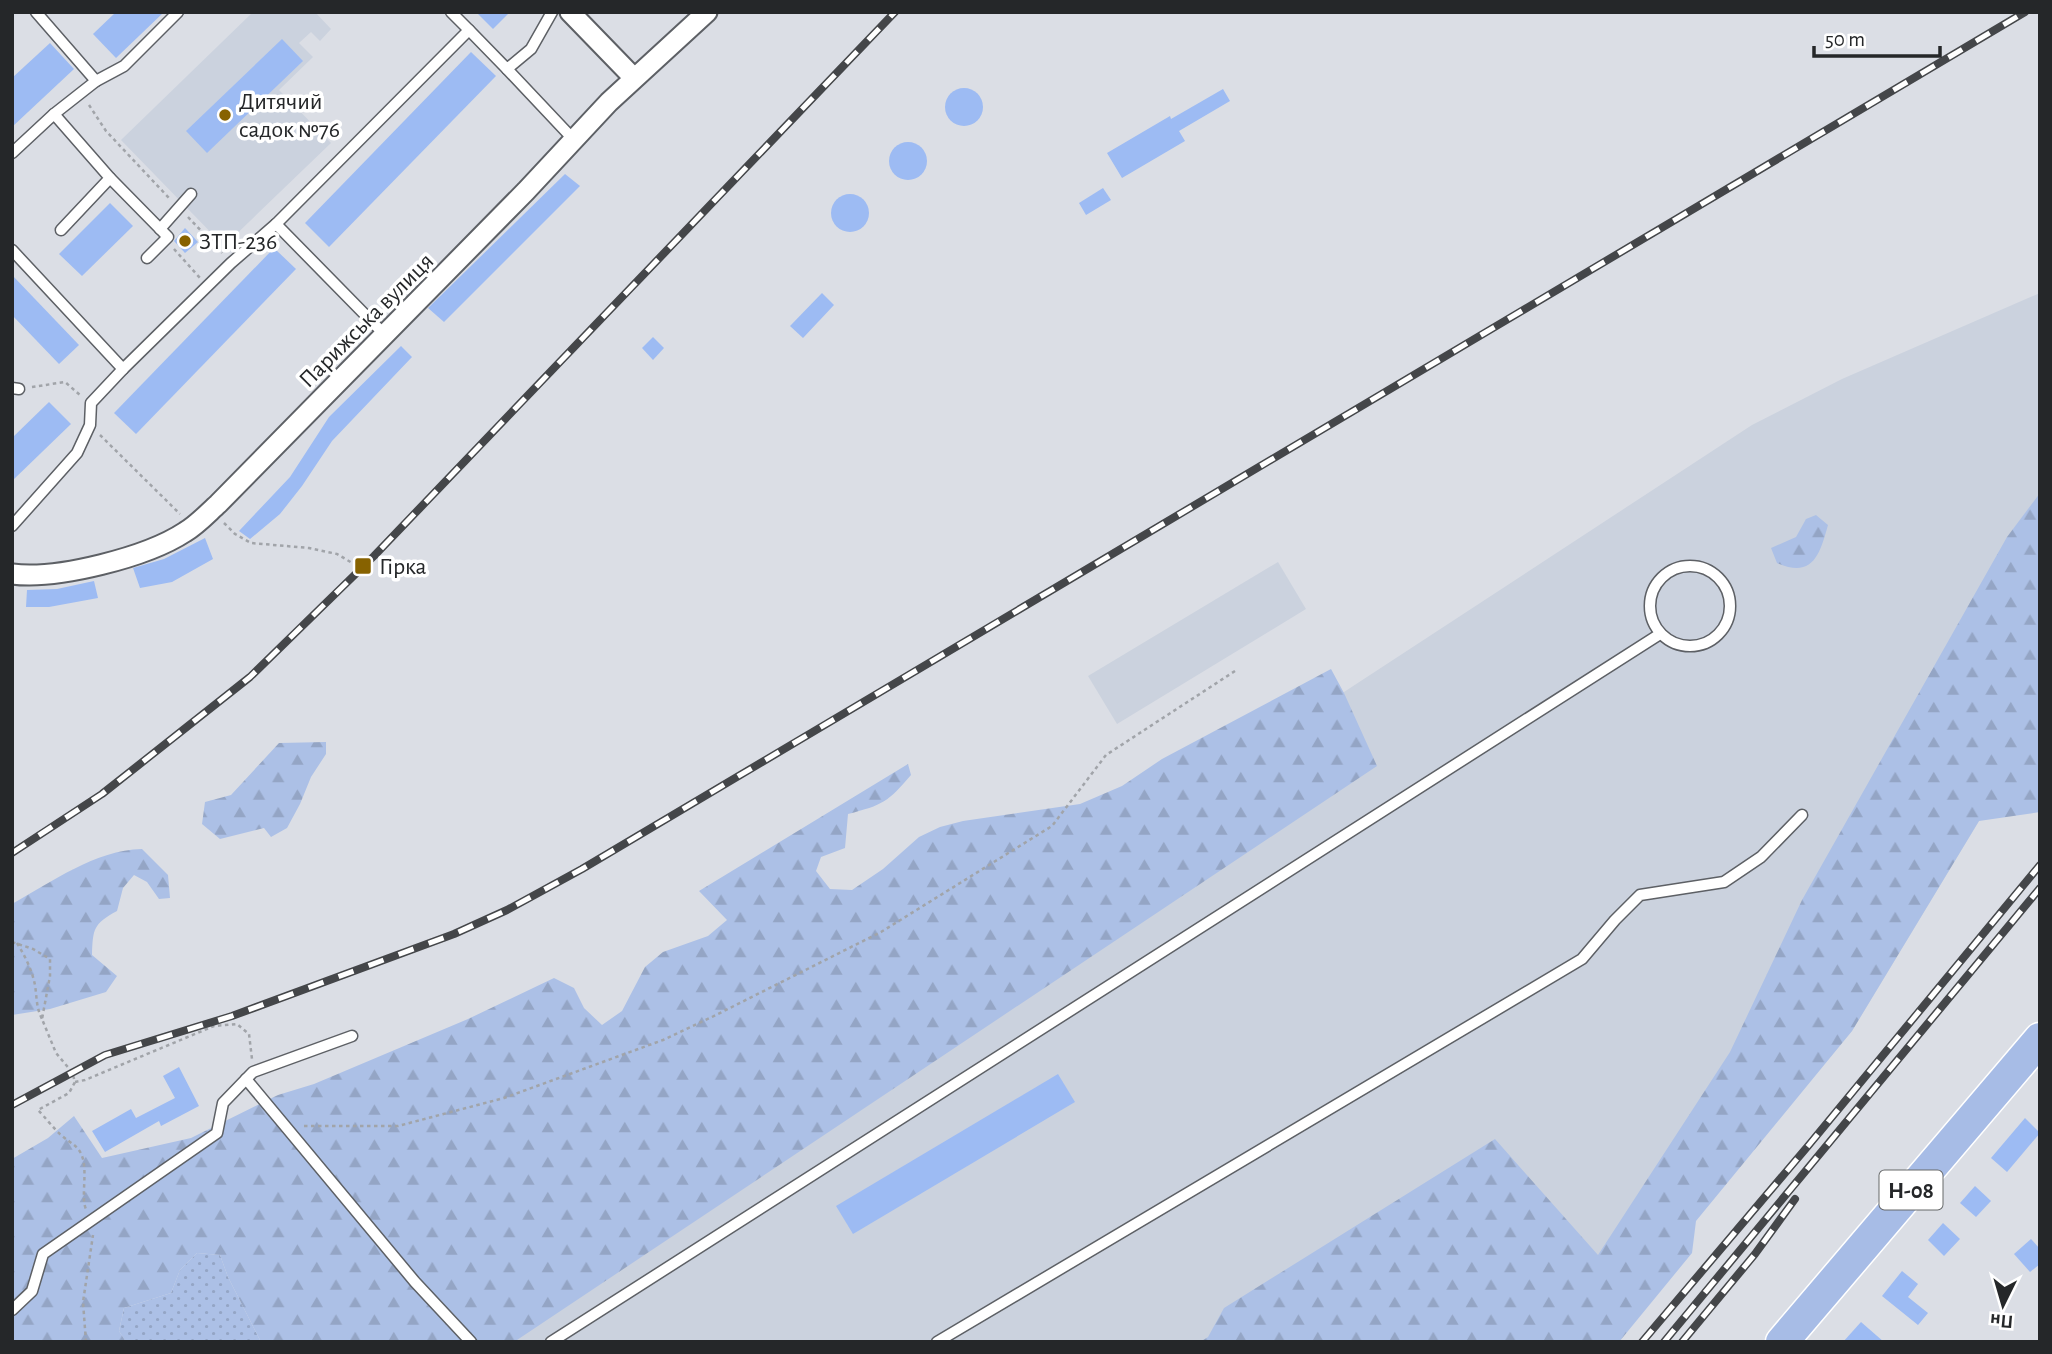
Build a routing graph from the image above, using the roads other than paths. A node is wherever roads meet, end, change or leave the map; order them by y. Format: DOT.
graph roads {
  1 [pos="36,12"];
  2 [pos="178,12"];
  3 [pos="451,12"];
  4 [pos="552,12"];
  5 [pos="570,12"];
  6 [pos="707,12"];
  7 [pos="469,30"];
  8 [pos="507,69"];
  9 [pos="634,78"];
  10 [pos="96,81"];
  11 [pos="54,114"];
  12 [pos="574,140"];
  13 [pos="12,153"];
  14 [pos="110,178"];
  15 [pos="191,194"];
  16 [pos="276,224"];
  17 [pos="61,230"];
  18 [pos="164,233"];
  19 [pos="12,250"];
  20 [pos="147,258"];
  21 [pos="385,335"];
  22 [pos="123,369"];
  23 [pos="12,526"];
  24 [pos="12,574"];
  25 [pos="1660,634"];
  26 [pos="1802,815"];
  27 [pos="352,1035"];
  28 [pos="2040,1039"];
  29 [pos="250,1075"];
  30 [pos="12,1310"];
  31 [pos="471,1342"];
  32 [pos="551,1342"];
  33 [pos="937,1342"];
  34 [pos="1782,1342"];
  1 -- 10 [label="lane"];
  2 -- 10 [label="lane"];
  3 -- 7 [label="lane"];
  4 -- 8 [label="lane"];
  5 -- 9 [label="street"];
  6 -- 9 [label="street, Парижська вулиця"];
  7 -- 8 [label="lane"];
  7 -- 16 [label="lane"];
  8 -- 12 [label="lane"];
  9 -- 12 [label="street, Парижська вулиця"];
  10 -- 11 [label="lane"];
  11 -- 13 [label="lane"];
  11 -- 14 [label="lane"];
  12 -- 21 [label="street, Парижська вулиця"];
  14 -- 17 [label="lane"];
  14 -- 18 [label="lane"];
  15 -- 18 [label="lane"];
  16 -- 21 [label="lane"];
  16 -- 22 [label="lane"];
  18 -- 20 [label="lane"];
  19 -- 22 [label="lane"];
  21 -- 24 [label="street, Парижська вулиця"];
  22 -- 23 [label="lane"];
  25 -- 25 [label="lane"];
  25 -- 32 [label="lane"];
  26 -- 33 [label="lane"];
  27 -- 29 [label="lane"];
  28 -- 34 [label="main road, Н-08"];
  29 -- 30 [label="lane"];
  29 -- 31 [label="lane"];
}
